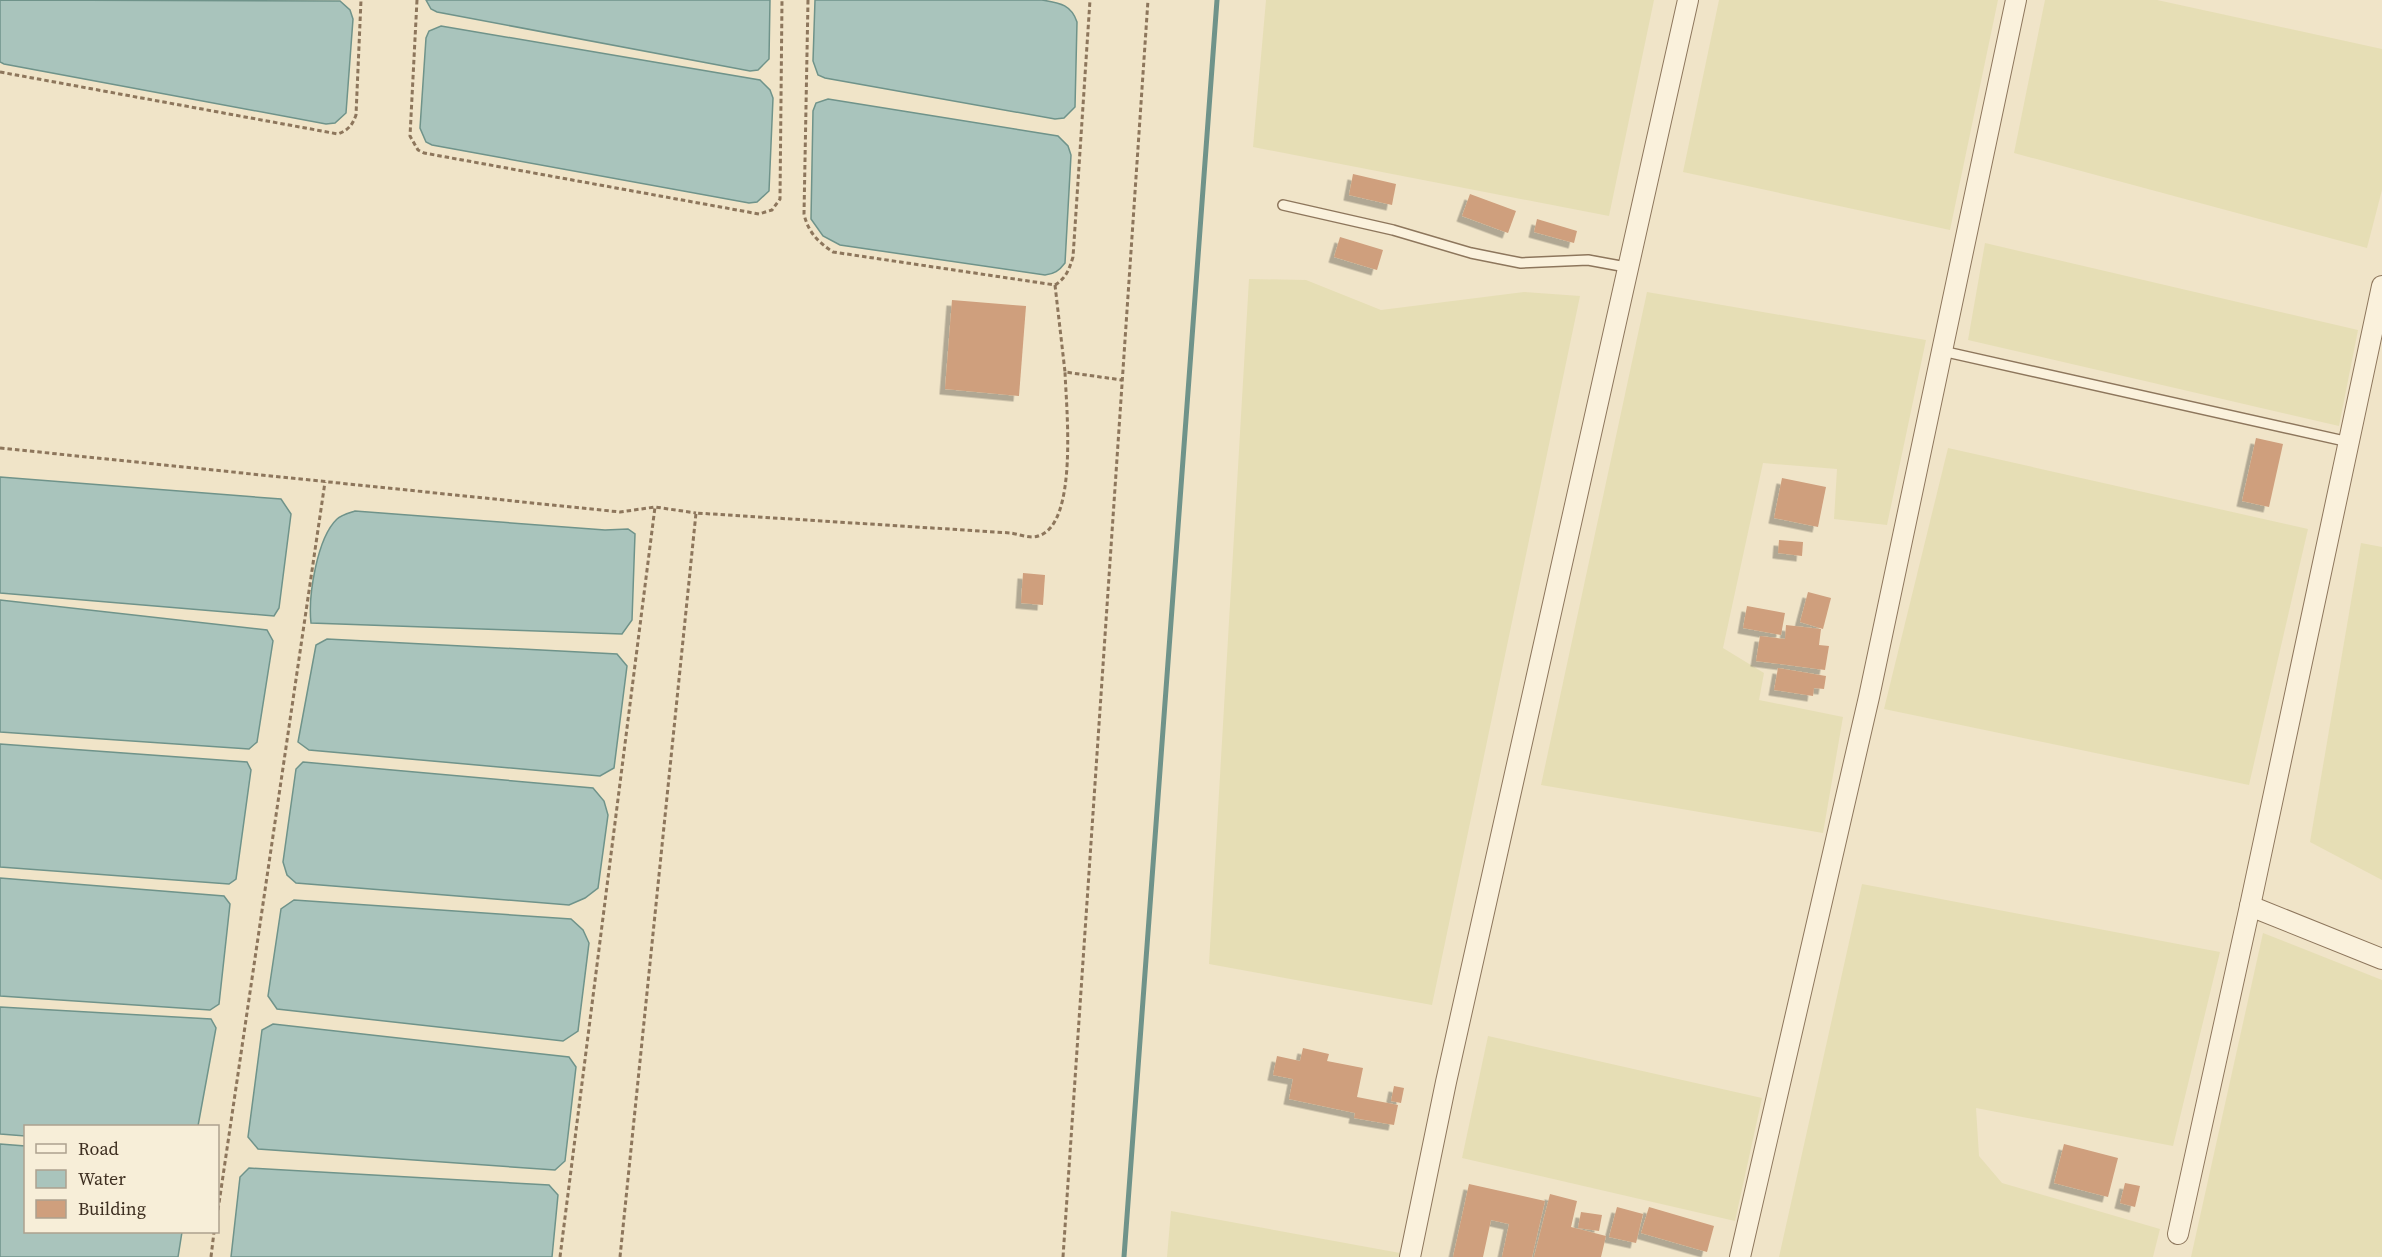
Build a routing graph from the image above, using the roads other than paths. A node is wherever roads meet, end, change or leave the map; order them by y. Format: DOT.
graph roads {
  1 [pos="1688,0"];
  2 [pos="2016,0"];
  3 [pos="1283,205"];
  4 [pos="1626,267"];
  5 [pos="2382,286"];
  6 [pos="1942,351"];
  7 [pos="2349,442"];
  8 [pos="2250,906"];
  9 [pos="2382,959"];
  10 [pos="2178,1234"];
  11 [pos="1410,1257"];
  12 [pos="1740,1257"];
  1 -- 4 [label="street"];
  2 -- 6 [label="street"];
  3 -- 4 [label="lane"];
  4 -- 11 [label="street"];
  5 -- 7 [label="street"];
  6 -- 7 [label="lane"];
  6 -- 12 [label="street"];
  7 -- 8 [label="street"];
  8 -- 9 [label="street"];
  8 -- 10 [label="street"];
}
